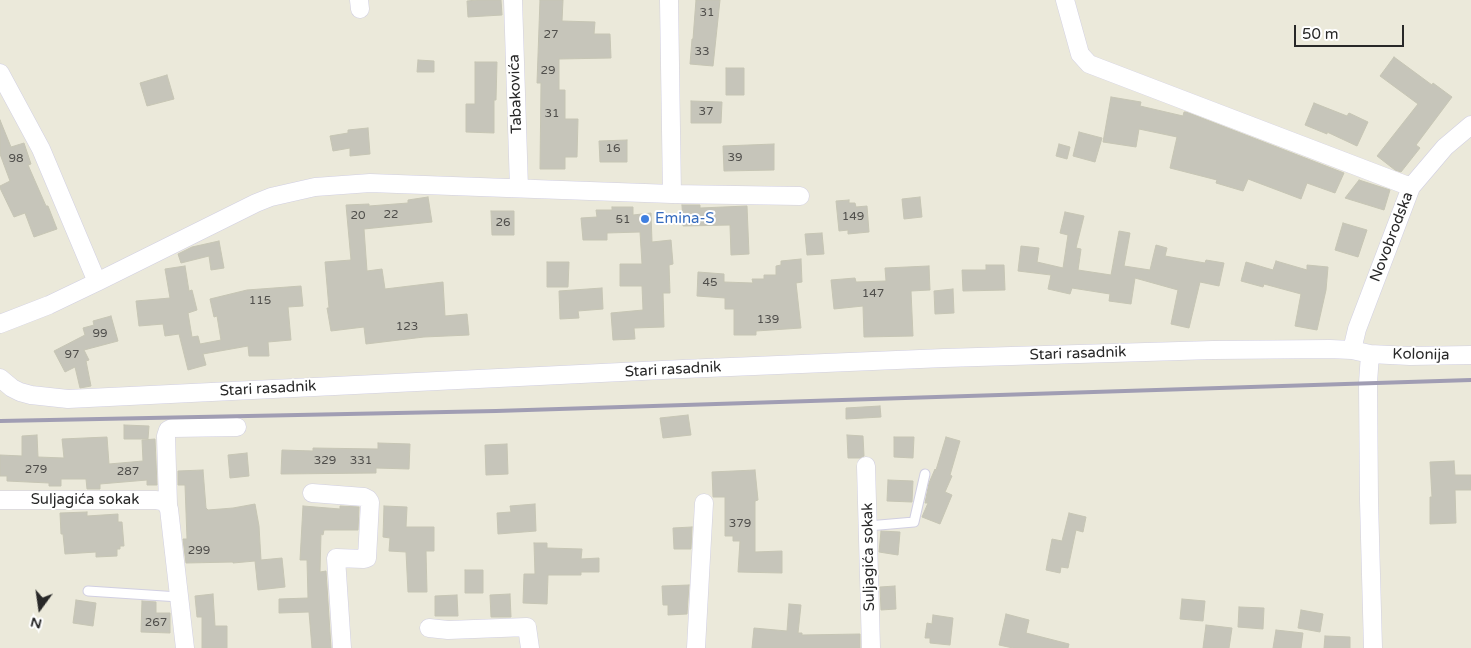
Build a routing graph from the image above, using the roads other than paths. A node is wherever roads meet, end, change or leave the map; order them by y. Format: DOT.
graph roads {
  1 [pos="513,0"];
  2 [pos="669,0"];
  3 [pos="1065,0"];
  4 [pos="0,73"];
  5 [pos="1471,125"];
  6 [pos="1411,187"];
  7 [pos="519,188"];
  8 [pos="672,194"];
  9 [pos="800,196"];
  10 [pos="97,282"];
  11 [pos="0,324"];
  12 [pos="1352,350"];
  13 [pos="1370,354"];
  14 [pos="1471,355"];
  15 [pos="0,378"];
  16 [pos="237,428"];
  17 [pos="866,466"];
  18 [pos="924,474"];
  19 [pos="312,493"];
  20 [pos="0,500"];
  21 [pos="704,503"];
  22 [pos="168,505"];
  23 [pos="868,526"];
  24 [pos="88,591"];
  25 [pos="179,597"];
  26 [pos="429,628"];
  27 [pos="185,648"];
  28 [pos="342,648"];
  29 [pos="530,648"];
  30 [pos="696,648"];
  31 [pos="871,648"];
  32 [pos="1373,648"];
  1 -- 7 [label="street, Tabakovića"];
  2 -- 8 [label="street"];
  3 -- 6 [label="street"];
  4 -- 10 [label="street"];
  5 -- 6 [label="street, Novobrodska"];
  6 -- 12 [label="street, Novobrodska"];
  7 -- 8 [label="street"];
  7 -- 10 [label="street"];
  8 -- 9 [label="street"];
  10 -- 11 [label="street"];
  12 -- 13 [label="street"];
  12 -- 15 [label="street, Stari rasadnik"];
  13 -- 14 [label="street, Kolonija"];
  13 -- 32 [label="street"];
  16 -- 22 [label="street"];
  17 -- 23 [label="street, Suljagića sokak"];
  18 -- 23 [label="lane"];
  19 -- 28 [label="street"];
  20 -- 22 [label="street, Suljagića sokak"];
  21 -- 30 [label="street"];
  22 -- 25 [label="street"];
  23 -- 31 [label="street, Suljagića sokak"];
  24 -- 25 [label="lane"];
  25 -- 27 [label="street"];
  26 -- 29 [label="street"];
}
